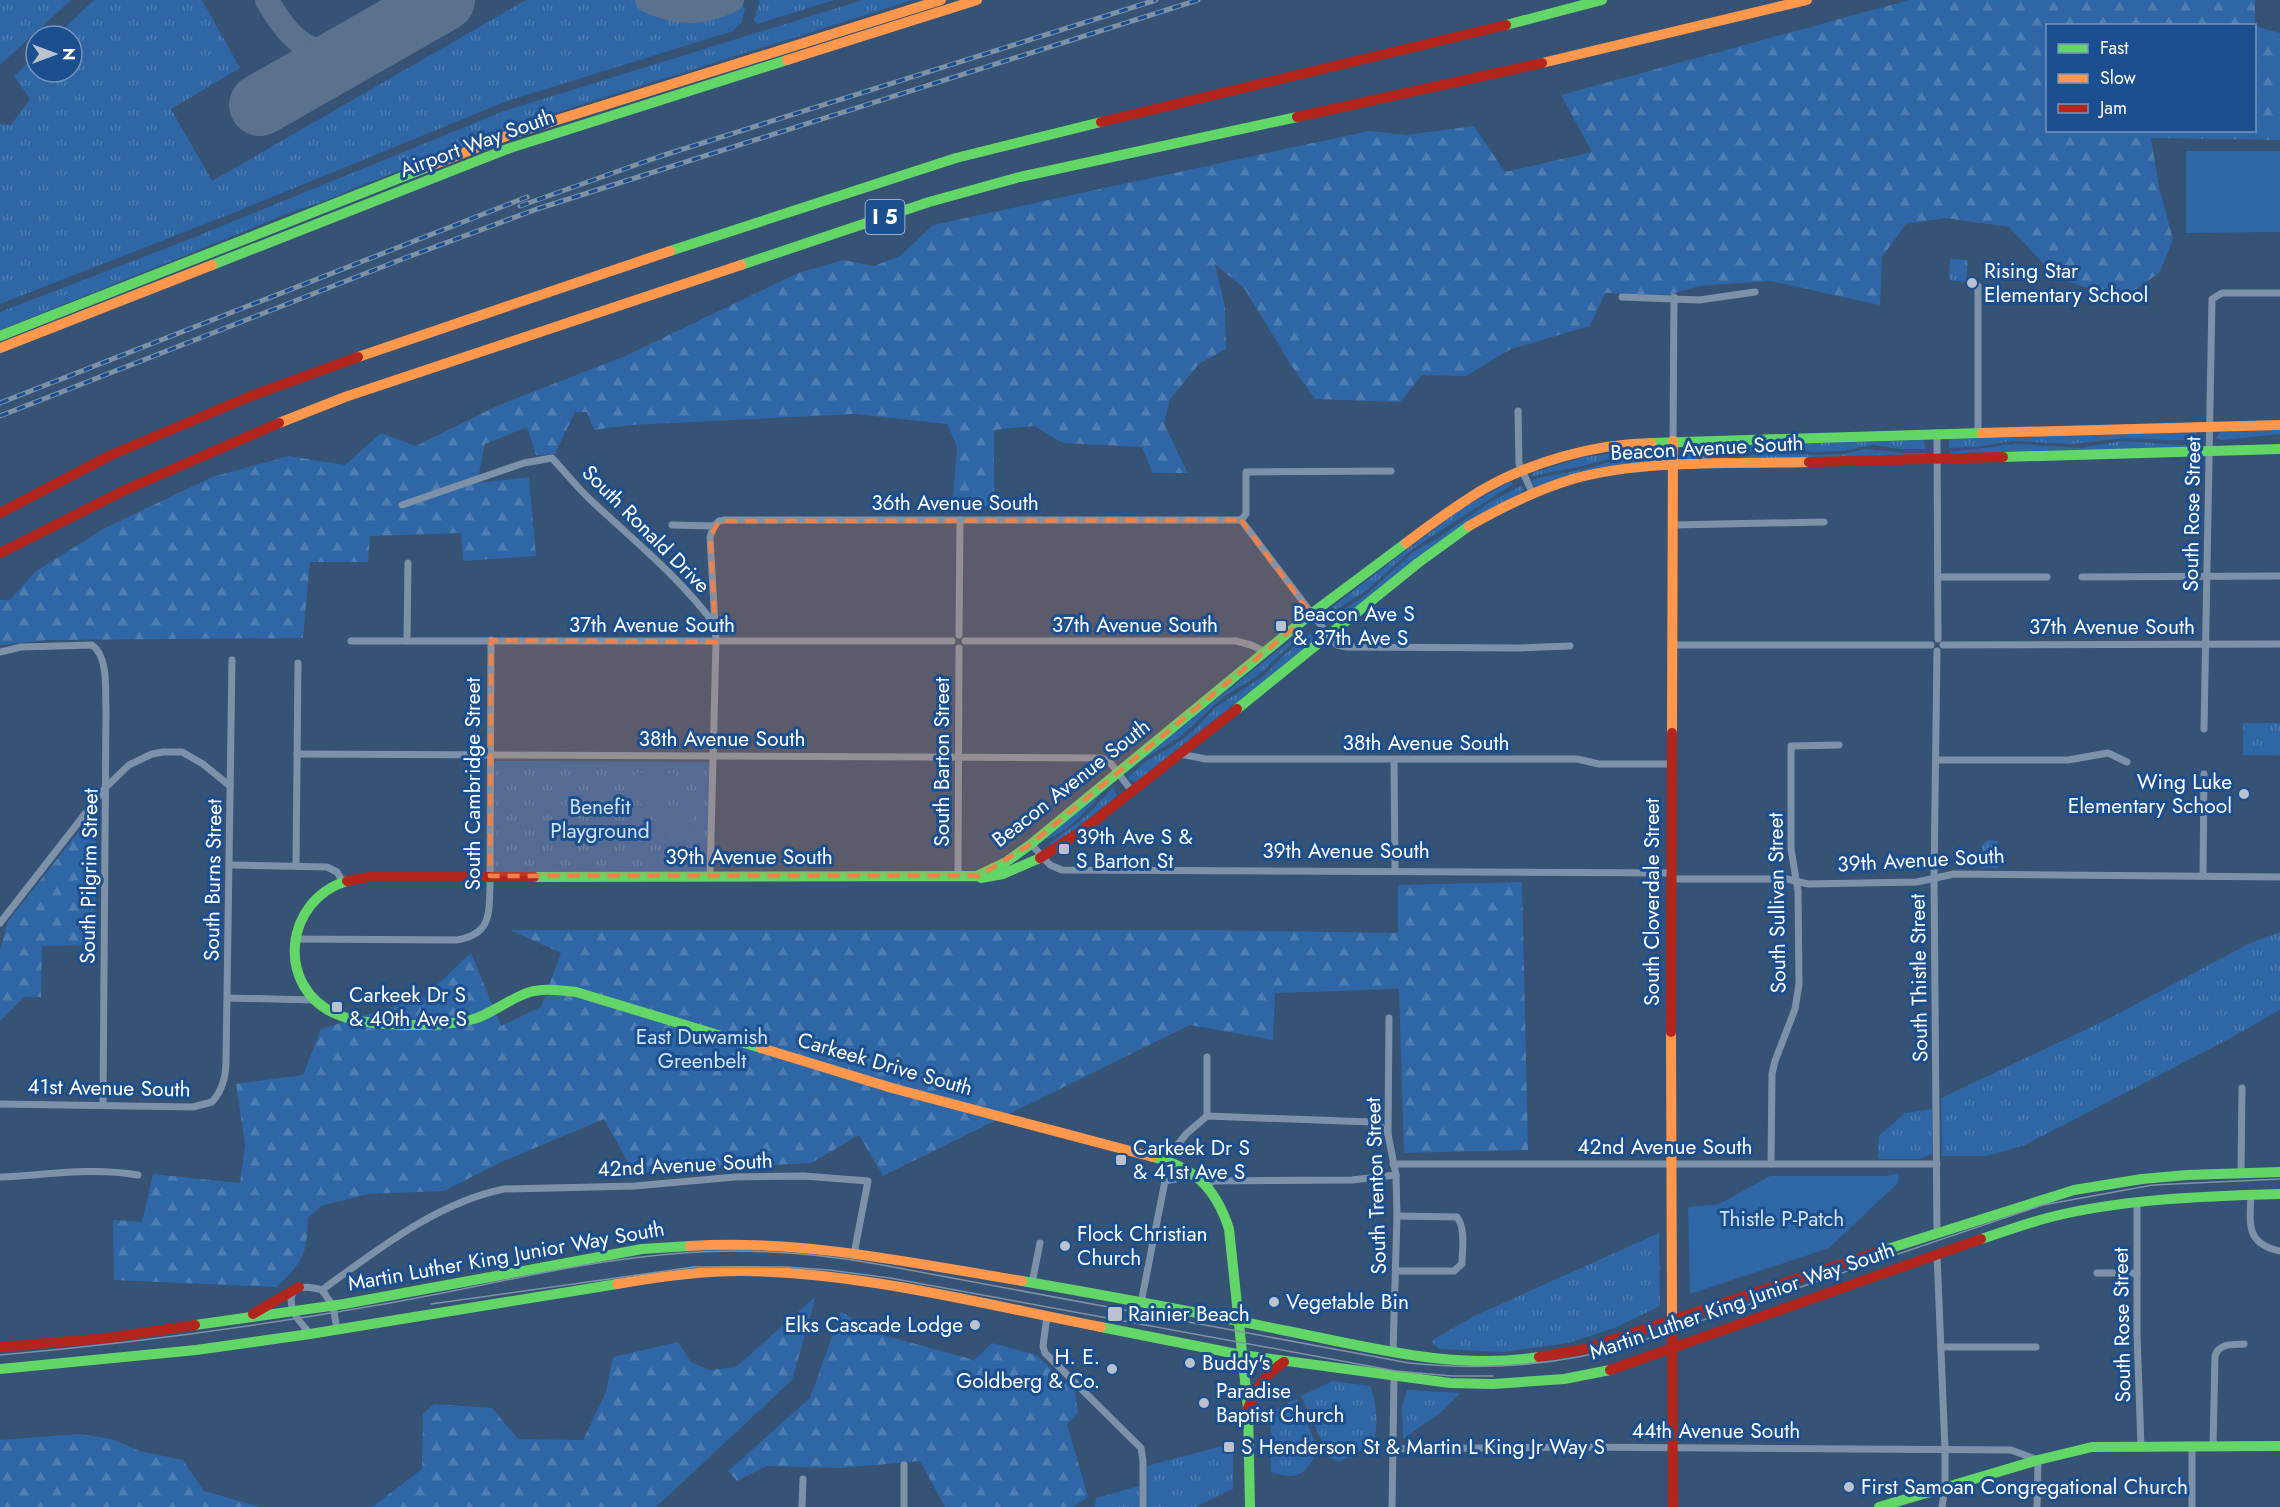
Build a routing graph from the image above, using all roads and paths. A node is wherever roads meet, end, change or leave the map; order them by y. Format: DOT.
graph roads {
  1 [pos="941,0"];
  2 [pos="977,0"];
  3 [pos="1602,0"];
  4 [pos="1807,0"];
  5 [pos="1978,286"];
  6 [pos="1755,292"];
  7 [pos="2280,293"];
  8 [pos="1622,297"];
  9 [pos="1674,297"];
  10 [pos="0,336"];
  11 [pos="0,348"];
  12 [pos="1518,411"];
  13 [pos="2280,424"];
  14 [pos="2211,427"];
  15 [pos="1978,432"];
  16 [pos="1937,434"];
  17 [pos="1673,441"];
  18 [pos="2280,449"];
  19 [pos="2210,451"];
  20 [pos="1937,459"];
  21 [pos="1673,466"];
  22 [pos="1392,471"];
  23 [pos="1521,471"];
  24 [pos="1533,494"];
  25 [pos="402,505"];
  26 [pos="0,513"];
  27 [pos="960,520"];
  28 [pos="1242,520"];
  29 [pos="1824,522"];
  30 [pos="672,525"];
  31 [pos="1673,525"];
  32 [pos="714,526"];
  33 [pos="0,553"];
  34 [pos="408,562"];
  35 [pos="2208,575"];
  36 [pos="2082,576"];
  37 [pos="2280,576"];
  38 [pos="1938,577"];
  39 [pos="2047,577"];
  40 [pos="1311,614"];
  41 [pos="715,625"];
  42 [pos="959,634"];
  43 [pos="1329,636"];
  44 [pos="491,640"];
  45 [pos="351,641"];
  46 [pos="407,641"];
  47 [pos="952,641"];
  48 [pos="716,642"];
  49 [pos="965,642"];
  50 [pos="1941,642"];
  51 [pos="2206,643"];
  52 [pos="2280,644"];
  53 [pos="1673,645"];
  54 [pos="1931,645"];
  55 [pos="1570,646"];
  56 [pos="959,648"];
  57 [pos="1937,651"];
  58 [pos="0,652"];
  59 [pos="1266,652"];
  60 [pos="232,660"];
  61 [pos="298,663"];
  62 [pos="2204,729"];
  63 [pos="1839,745"];
  64 [pos="297,754"];
  65 [pos="1180,754"];
  66 [pos="489,755"];
  67 [pos="712,756"];
  68 [pos="959,758"];
  69 [pos="1394,760"];
  70 [pos="1936,760"];
  71 [pos="2127,762"];
  72 [pos="1672,764"];
  73 [pos="1118,771"];
  74 [pos="2204,774"];
  75 [pos="230,786"];
  76 [pos="106,787"];
  77 [pos="1131,790"];
  78 [pos="1031,844"];
  79 [pos="1042,857"];
  80 [pos="231,865"];
  81 [pos="296,866"];
  82 [pos="1395,871"];
  83 [pos="411,876"];
  84 [pos="490,876"];
  85 [pos="979,876"];
  86 [pos="1672,876"];
  87 [pos="2203,876"];
  88 [pos="710,877"];
  89 [pos="958,877"];
  90 [pos="2280,877"];
  91 [pos="1934,878"];
  92 [pos="1796,881"];
  93 [pos="342,882"];
  94 [pos="0,923"];
  95 [pos="294,939"];
  96 [pos="228,998"];
  97 [pos="314,1000"];
  98 [pos="1389,1018"];
  99 [pos="1207,1057"];
  100 [pos="2242,1088"];
  101 [pos="216,1098"];
  102 [pos="0,1104"];
  103 [pos="103,1104"];
  104 [pos="1207,1116"];
  105 [pos="1388,1134"];
  106 [pos="1166,1160"];
  107 [pos="1393,1164"];
  108 [pos="1771,1164"];
  109 [pos="1936,1164"];
  110 [pos="1671,1165"];
  111 [pos="2280,1172"];
  112 [pos="2241,1173"];
  113 [pos="138,1175"];
  114 [pos="1396,1175"];
  115 [pos="0,1177"];
  116 [pos="1202,1180"];
  117 [pos="2280,1194"];
  118 [pos="2251,1195"];
  119 [pos="2137,1202"];
  120 [pos="1397,1216"];
  121 [pos="1937,1232"];
  122 [pos="1040,1243"];
  123 [pos="2280,1251"];
  124 [pos="854,1254"];
  125 [pos="1937,1254"];
  126 [pos="1397,1271"];
  127 [pos="2097,1273"];
  128 [pos="2137,1273"];
  129 [pos="1032,1283"];
  130 [pos="299,1287"];
  131 [pos="322,1290"];
  132 [pos="1142,1303"];
  133 [pos="333,1306"];
  134 [pos="293,1312"];
  135 [pos="1047,1316"];
  136 [pos="245,1318"];
  137 [pos="1672,1319"];
  138 [pos="1239,1320"];
  139 [pos="337,1330"];
  140 [pos="310,1334"];
  141 [pos="2244,1344"];
  142 [pos="0,1347"];
  143 [pos="1941,1347"];
  144 [pos="2036,1347"];
  145 [pos="1673,1348"];
  146 [pos="1393,1352"];
  147 [pos="1242,1355"];
  148 [pos="1284,1362"];
  149 [pos="0,1369"];
  150 [pos="1394,1377"];
  151 [pos="1248,1408"];
  152 [pos="2192,1446"];
  153 [pos="2214,1446"];
  154 [pos="2280,1446"];
  155 [pos="2141,1447"];
  156 [pos="1673,1448"];
  157 [pos="1393,1449"];
  158 [pos="1945,1449"];
  159 [pos="2038,1461"];
  160 [pos="904,1465"];
  161 [pos="803,1479"];
  162 [pos="1945,1488"];
  163 [pos="802,1507"];
  164 [pos="904,1507"];
  165 [pos="1143,1507"];
  166 [pos="1250,1507"];
  167 [pos="1392,1507"];
  168 [pos="1673,1507"];
  169 [pos="1879,1507"];
  170 [pos="1942,1507"];
  171 [pos="2037,1507"];
  172 [pos="2192,1507"];
  1 -- 10 [label="main road, Airport Way South"];
  2 -- 11 [label="main road, Airport Way South"];
  3 -- 26 [label="main road, I 5"];
  4 -- 33 [label="main road, I 5"];
  5 -- 15 [label="street"];
  6 -- 9 [label="street"];
  7 -- 14 [label="street, South Rose Street"];
  8 -- 9 [label="street"];
  9 -- 17 [label="street, South Cloverdale Street"];
  12 -- 23 [label="street"];
  13 -- 14 [label="main road, Beacon Avenue South"];
  14 -- 15 [label="main road, Beacon Avenue South"];
  14 -- 19 [label="street, South Rose Street"];
  15 -- 16 [label="main road, Beacon Avenue South"];
  16 -- 17 [label="main road, Beacon Avenue South"];
  16 -- 20 [label="street"];
  17 -- 21 [label="main road, South Cloverdale Street"];
  17 -- 23 [label="main road, Beacon Avenue South"];
  18 -- 19 [label="main road, Beacon Avenue South"];
  19 -- 20 [label="main road, Beacon Avenue South"];
  19 -- 35 [label="street, South Rose Street"];
  20 -- 21 [label="main road, Beacon Avenue South"];
  20 -- 38 [label="street"];
  21 -- 24 [label="main road, Beacon Avenue South"];
  21 -- 31 [label="main road, South Cloverdale Street"];
  22 -- 28 [label="street"];
  23 -- 24 [label="street"];
  23 -- 40 [label="main road, Beacon Avenue South"];
  24 -- 43 [label="main road, Beacon Avenue South"];
  25 -- 41 [label="street, South Ronald Drive"];
  27 -- 28 [label="street, 36th Avenue South"];
  27 -- 32 [label="street, 36th Avenue South"];
  27 -- 42 [label="street"];
  28 -- 40 [label="street"];
  29 -- 31 [label="street"];
  30 -- 32 [label="street, 36th Avenue South"];
  31 -- 53 [label="main road, South Cloverdale Street"];
  32 -- 41 [label="street"];
  34 -- 46 [label="street"];
  35 -- 36 [label="street"];
  35 -- 37 [label="street"];
  35 -- 51 [label="street, South Rose Street"];
  38 -- 39 [label="street"];
  38 -- 50 [label="street"];
  40 -- 43 [label="street"];
  40 -- 59 [label="main road, Beacon Avenue South"];
  41 -- 48 [label="street"];
  42 -- 47 [label="street"];
  42 -- 49 [label="street"];
  43 -- 55 [label="street"];
  43 -- 65 [label="main road, Beacon Avenue South"];
  44 -- 46 [label="street, 37th Avenue South"];
  44 -- 48 [label="street, 37th Avenue South"];
  44 -- 66 [label="street, South Cambridge Street"];
  45 -- 46 [label="street, 37th Avenue South"];
  47 -- 48 [label="street, 37th Avenue South"];
  47 -- 56 [label="street"];
  48 -- 67 [label="street"];
  49 -- 56 [label="street"];
  49 -- 59 [label="street, 37th Avenue South"];
  50 -- 51 [label="street, 37th Avenue South"];
  50 -- 54 [label="street"];
  50 -- 57 [label="street"];
  51 -- 52 [label="street, 37th Avenue South"];
  51 -- 62 [label="street, South Rose Street"];
  53 -- 54 [label="street"];
  53 -- 72 [label="main road, South Cloverdale Street"];
  54 -- 57 [label="street"];
  56 -- 68 [label="street, South Barton Street"];
  57 -- 70 [label="street, South Thistle Street"];
  58 -- 76 [label="street, South Pilgrim Street"];
  59 -- 73 [label="main road, Beacon Avenue South"];
  60 -- 75 [label="street, South Burns Street"];
  61 -- 64 [label="street"];
  63 -- 92 [label="street, South Sullivan Street"];
  64 -- 66 [label="street, 38th Avenue South"];
  64 -- 81 [label="street"];
  65 -- 69 [label="street, 38th Avenue South"];
  65 -- 77 [label="main road, Beacon Avenue South"];
  66 -- 67 [label="street, 38th Avenue South"];
  66 -- 84 [label="street, South Cambridge Street"];
  67 -- 68 [label="street, 38th Avenue South"];
  67 -- 88 [label="street"];
  68 -- 73 [label="street, 38th Avenue South"];
  68 -- 89 [label="street, South Barton Street"];
  69 -- 72 [label="street, 38th Avenue South"];
  69 -- 82 [label="street"];
  70 -- 71 [label="street"];
  70 -- 91 [label="street, South Thistle Street"];
  72 -- 86 [label="main road, South Cloverdale Street"];
  73 -- 77 [label="street, 38th Avenue South"];
  73 -- 78 [label="main road, Beacon Avenue South"];
  74 -- 87 [label="street"];
  75 -- 76 [label="street"];
  75 -- 80 [label="street, South Burns Street"];
  76 -- 94 [label="street"];
  76 -- 103 [label="street, South Pilgrim Street"];
  77 -- 79 [label="main road, Beacon Avenue South"];
  78 -- 79 [label="street, 39th Avenue South"];
  78 -- 85 [label="main road, Beacon Avenue South"];
  79 -- 82 [label="street, 39th Avenue South"];
  79 -- 85 [label="main road, Beacon Avenue South"];
  80 -- 81 [label="street"];
  80 -- 96 [label="street, South Burns Street"];
  81 -- 93 [label="street"];
  82 -- 86 [label="street, 39th Avenue South"];
  83 -- 84 [label="main road, 39th Avenue South"];
  83 -- 93 [label="main road, Carkeek Drive South"];
  84 -- 88 [label="main road, 39th Avenue South"];
  84 -- 95 [label="street, South Cambridge Street"];
  85 -- 89 [label="main road, 39th Avenue South"];
  86 -- 92 [label="street, 39th Avenue South"];
  86 -- 110 [label="main road, South Cloverdale Street"];
  87 -- 90 [label="street, 39th Avenue South"];
  87 -- 91 [label="street, 39th Avenue South"];
  88 -- 89 [label="main road, 39th Avenue South"];
  91 -- 92 [label="street, 39th Avenue South"];
  91 -- 109 [label="street, South Thistle Street"];
  92 -- 108 [label="street, South Sullivan Street"];
  93 -- 95 [label="main road, Carkeek Drive South"];
  95 -- 97 [label="main road, Carkeek Drive South"];
  96 -- 97 [label="street"];
  96 -- 101 [label="street, South Burns Street"];
  97 -- 106 [label="main road, Carkeek Drive South"];
  98 -- 105 [label="street, South Trenton Street"];
  99 -- 104 [label="street"];
  100 -- 112 [label="street"];
  101 -- 103 [label="street, 41st Avenue South"];
  102 -- 103 [label="street, 41st Avenue South"];
  104 -- 105 [label="street"];
  104 -- 106 [label="street"];
  105 -- 107 [label="street, South Trenton Street"];
  106 -- 116 [label="main road, Carkeek Drive South"];
  107 -- 110 [label="street, 42nd Avenue South"];
  107 -- 114 [label="street, South Trenton Street"];
  108 -- 109 [label="street, 42nd Avenue South"];
  108 -- 110 [label="street, 42nd Avenue South"];
  109 -- 121 [label="street, South Thistle Street"];
  110 -- 137 [label="main road, South Cloverdale Street"];
  111 -- 112 [label="main road, Martin Luther King Junior Way South"];
  112 -- 121 [label="main road, Martin Luther King Junior Way South"];
  113 -- 115 [label="street"];
  114 -- 116 [label="street"];
  114 -- 120 [label="street, South Trenton Street"];
  116 -- 132 [label="street"];
  116 -- 138 [label="main road"];
  117 -- 118 [label="main road, Martin Luther King Junior Way South"];
  118 -- 119 [label="main road, Martin Luther King Junior Way South"];
  118 -- 123 [label="street"];
  119 -- 125 [label="main road, Martin Luther King Junior Way South"];
  119 -- 128 [label="street, South Rose Street"];
  120 -- 126 [label="street, South Trenton Street"];
  120 -- 126 [label="street"];
  121 -- 137 [label="main road, Martin Luther King Junior Way South"];
  122 -- 129 [label="street"];
  124 -- 129 [label="main road, Martin Luther King Junior Way South"];
  124 -- 131 [label="street, 42nd Avenue South"];
  124 -- 133 [label="main road, Martin Luther King Junior Way South"];
  125 -- 143 [label="street"];
  125 -- 145 [label="main road, Martin Luther King Junior Way South"];
  126 -- 146 [label="street, South Trenton Street"];
  127 -- 128 [label="street"];
  128 -- 155 [label="street, South Rose Street"];
  129 -- 132 [label="main road, Martin Luther King Junior Way South"];
  130 -- 131 [label="street"];
  130 -- 134 [label="street"];
  130 -- 136 [label="main road"];
  131 -- 133 [label="street"];
  132 -- 138 [label="main road, Martin Luther King Junior Way South"];
  133 -- 134 [label="main road, Martin Luther King Junior Way South"];
  133 -- 139 [label="street"];
  134 -- 136 [label="main road, Martin Luther King Junior Way South"];
  134 -- 140 [label="street"];
  135 -- 139 [label="main road, Martin Luther King Junior Way South"];
  135 -- 147 [label="main road, Martin Luther King Junior Way South"];
  135 -- 165 [label="street"];
  136 -- 142 [label="main road, Martin Luther King Junior Way South"];
  137 -- 145 [label="main road, South Cloverdale Street"];
  137 -- 146 [label="main road, Martin Luther King Junior Way South"];
  138 -- 146 [label="main road, Martin Luther King Junior Way South"];
  138 -- 147 [label="main road"];
  139 -- 140 [label="main road, Martin Luther King Junior Way South"];
  140 -- 149 [label="main road, Martin Luther King Junior Way South"];
  141 -- 153 [label="street"];
  143 -- 144 [label="street"];
  143 -- 158 [label="street"];
  145 -- 150 [label="main road, Martin Luther King Junior Way South"];
  145 -- 156 [label="main road, South Cloverdale Street"];
  147 -- 148 [label="main road, Martin Luther King Junior Way South"];
  147 -- 151 [label="main road"];
  148 -- 150 [label="main road, Martin Luther King Junior Way South"];
  148 -- 151 [label="main road"];
  150 -- 157 [label="street"];
  151 -- 166 [label="main road"];
  152 -- 153 [label="main road"];
  152 -- 155 [label="main road"];
  152 -- 172 [label="street"];
  153 -- 154 [label="main road"];
  155 -- 159 [label="main road"];
  156 -- 157 [label="street, 44th Avenue South"];
  156 -- 158 [label="street, 44th Avenue South"];
  156 -- 168 [label="main road, South Cloverdale Street"];
  157 -- 167 [label="street"];
  158 -- 159 [label="street, 44th Avenue South"];
  158 -- 162 [label="street"];
  159 -- 162 [label="main road"];
  159 -- 171 [label="street"];
  160 -- 164 [label="street"];
  161 -- 163 [label="street"];
  162 -- 169 [label="main road"];
  162 -- 170 [label="street"];
}
